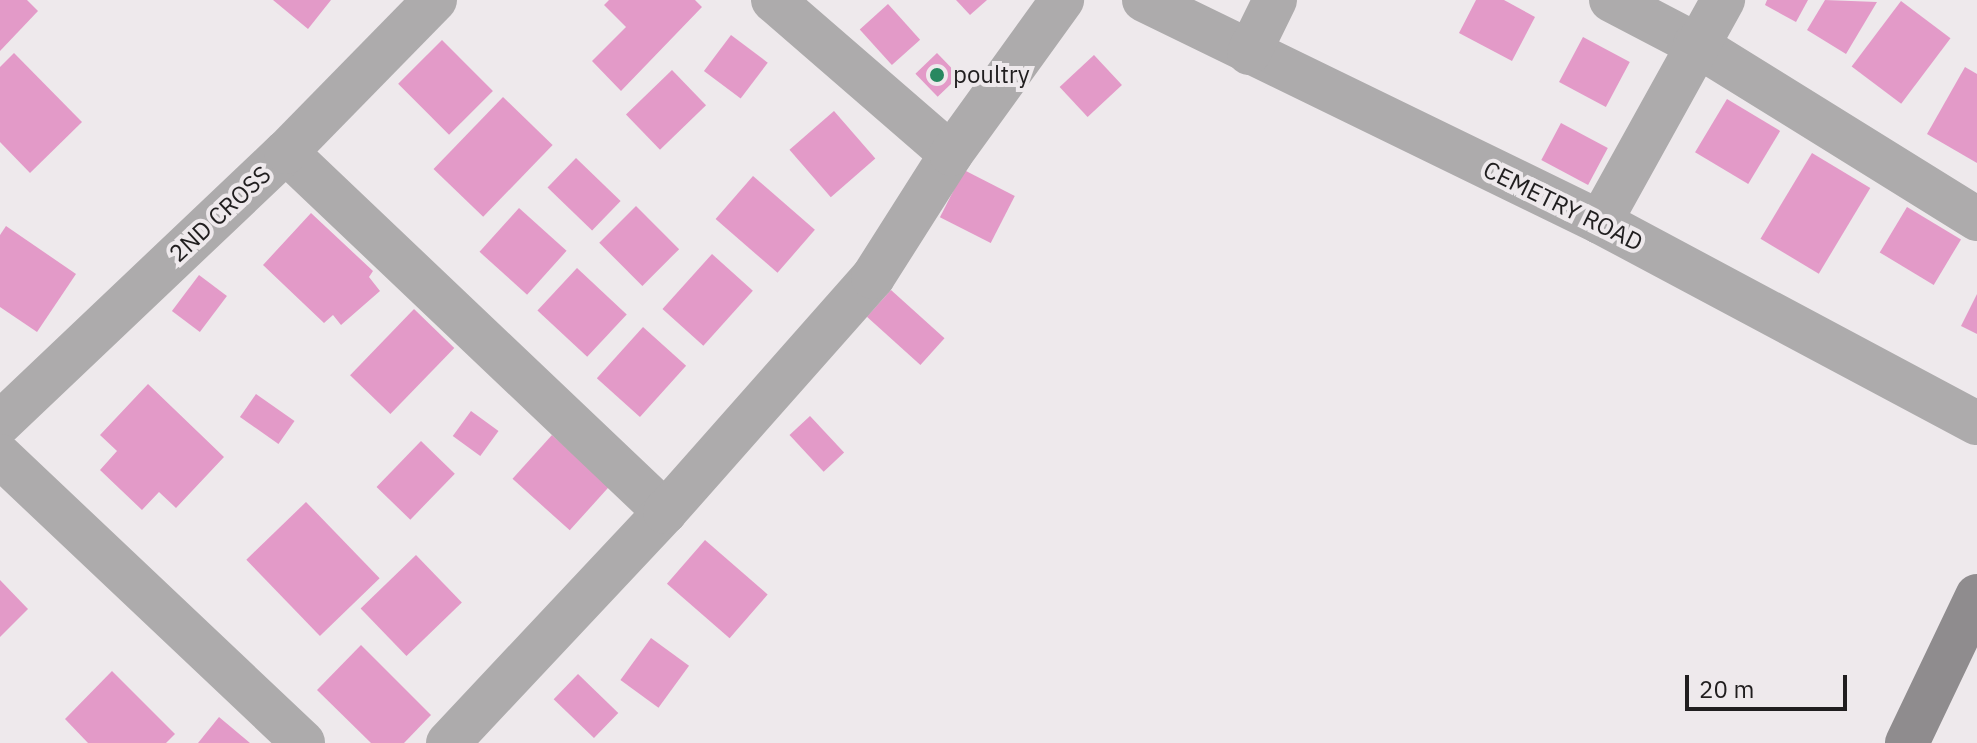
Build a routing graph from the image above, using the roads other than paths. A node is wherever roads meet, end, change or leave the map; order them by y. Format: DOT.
graph roads {
  1 [pos="435,0"];
  2 [pos="773,0"];
  3 [pos="1062,0"];
  4 [pos="1144,0"];
  5 [pos="1275,0"];
  6 [pos="1611,0"];
  7 [pos="1723,0"];
  8 [pos="1695,44"];
  9 [pos="1249,53"];
  10 [pos="286,152"];
  11 [pos="951,154"];
  12 [pos="1977,219"];
  13 [pos="1600,222"];
  14 [pos="0,423"];
  15 [pos="1977,423"];
  16 [pos="0,456"];
  17 [pos="665,512"];
  18 [pos="1977,596"];
  19 [pos="303,743"];
  20 [pos="448,743"];
  21 [pos="1907,743"];
  1 -- 10 [label="street, 2ND CROSS"];
  2 -- 11 [label="street"];
  3 -- 11 [label="street"];
  4 -- 9 [label="street, CEMETRY ROAD"];
  5 -- 9 [label="street"];
  6 -- 8 [label="street"];
  7 -- 8 [label="street"];
  8 -- 12 [label="street"];
  8 -- 13 [label="street"];
  9 -- 13 [label="street, CEMETRY ROAD"];
  10 -- 14 [label="street, 2ND CROSS"];
  10 -- 17 [label="street"];
  11 -- 17 [label="street"];
  13 -- 15 [label="street, CEMETRY ROAD"];
  16 -- 19 [label="street"];
  17 -- 20 [label="street"];
  18 -- 21 [label="main road"];
}
